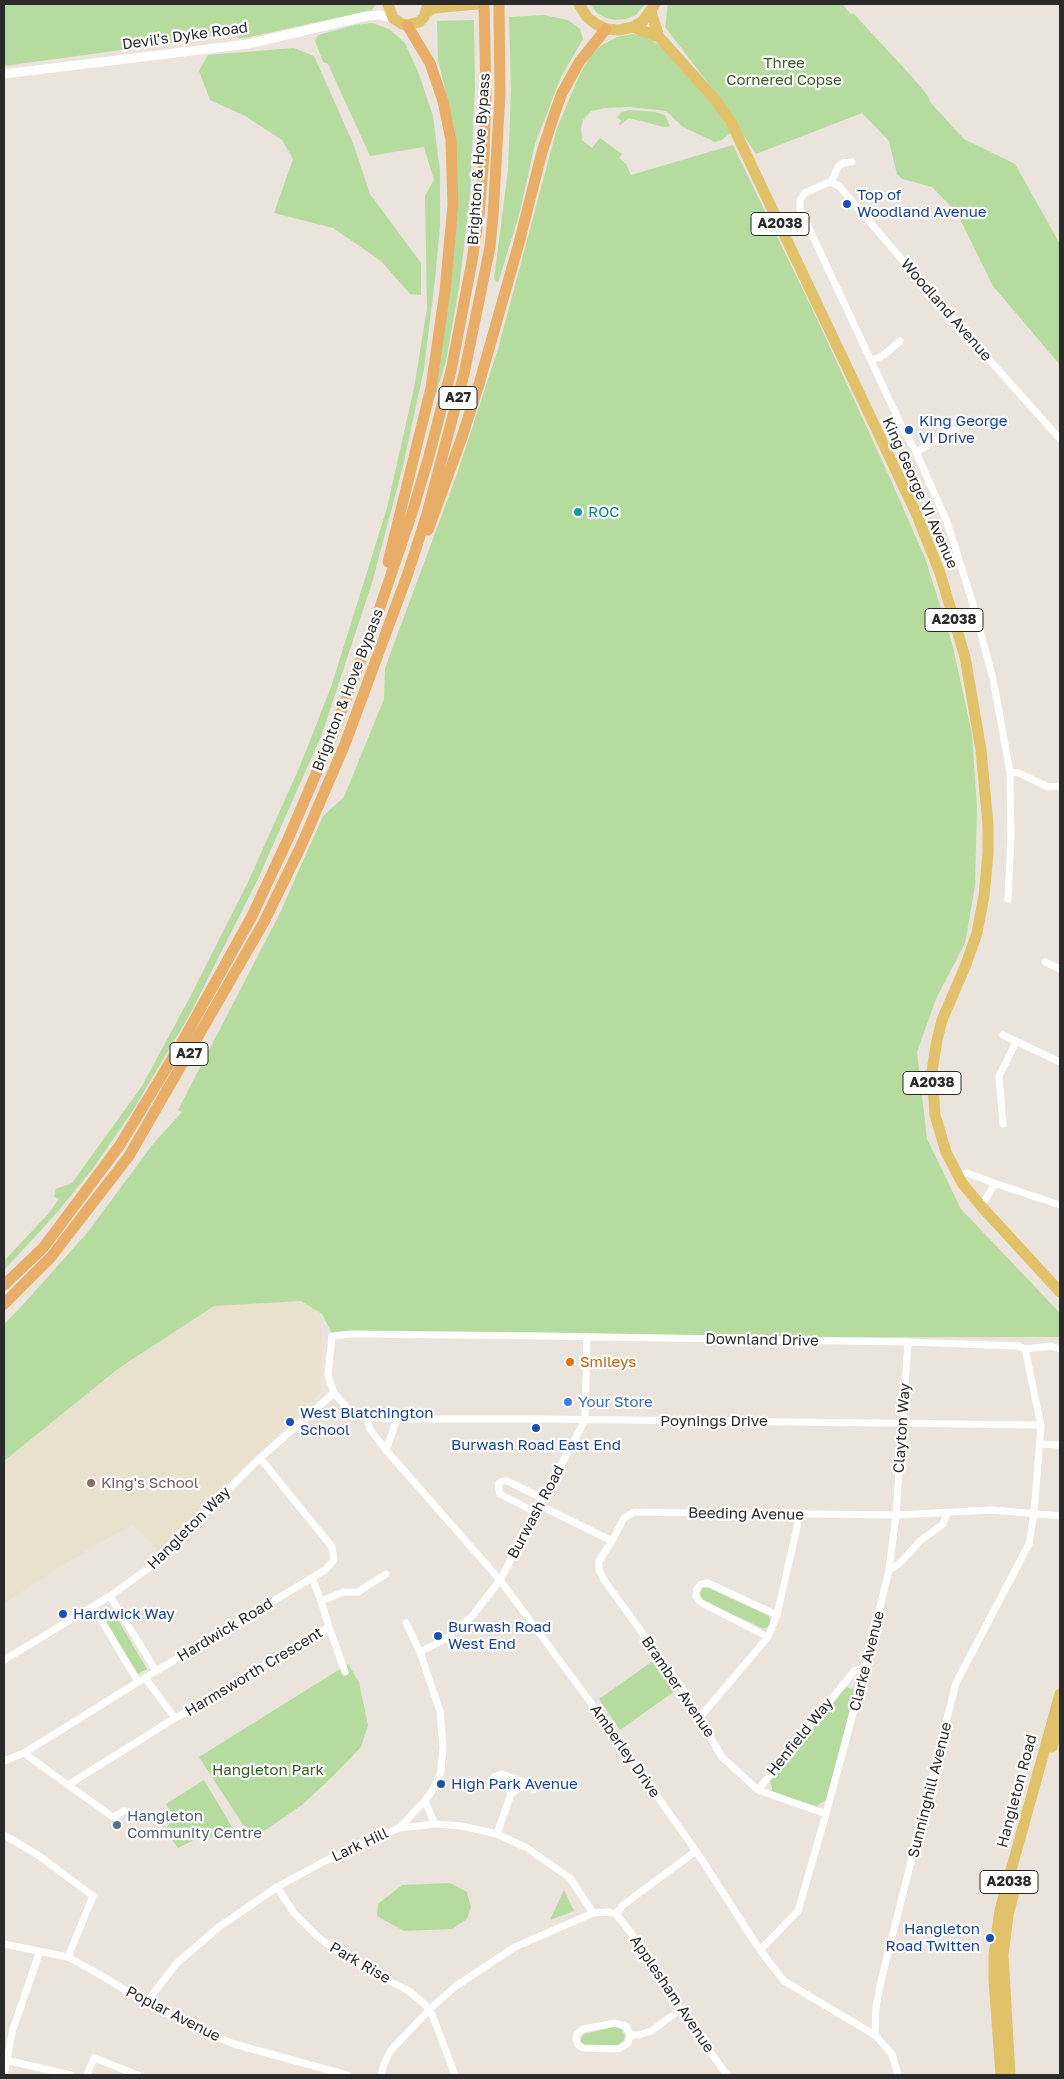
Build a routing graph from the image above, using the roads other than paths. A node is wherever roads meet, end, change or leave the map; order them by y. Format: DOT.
graph roads {
  1 [pos="388,4"];
  2 [pos="453,4"];
  3 [pos="477,4"];
  4 [pos="484,4"];
  5 [pos="499,4"];
  6 [pos="569,4"];
  7 [pos="580,6"];
  8 [pos="427,8"];
  9 [pos="653,8"];
  10 [pos="367,16"];
  11 [pos="393,18"];
  12 [pos="408,25"];
  13 [pos="633,27"];
  14 [pos="606,29"];
  15 [pos="659,37"];
  16 [pos="4,74"];
  17 [pos="852,162"];
  18 [pos="831,182"];
  19 [pos="900,341"];
  20 [pos="871,361"];
  21 [pos="969,421"];
  22 [pos="1060,439"];
  23 [pos="916,452"];
  24 [pos="408,573"];
  25 [pos="374,625"];
  26 [pos="1010,772"];
  27 [pos="1060,786"];
  28 [pos="1008,898"];
  29 [pos="1045,962"];
  30 [pos="1060,969"];
  31 [pos="1003,1035"];
  32 [pos="1016,1042"];
  33 [pos="1060,1062"];
  34 [pos="1003,1124"];
  35 [pos="957,1175"];
  36 [pos="997,1184"];
  37 [pos="1060,1205"];
  38 [pos="981,1206"];
  39 [pos="4,1285"];
  40 [pos="1059,1288"];
  41 [pos="4,1304"];
  42 [pos="332,1336"];
  43 [pos="587,1338"];
  44 [pos="908,1342"];
  45 [pos="1060,1349"];
  46 [pos="1025,1350"];
  47 [pos="334,1393"];
  48 [pos="366,1417"];
  49 [pos="397,1419"];
  50 [pos="585,1420"];
  51 [pos="903,1422"];
  52 [pos="1041,1425"];
  53 [pos="1041,1444"];
  54 [pos="1060,1445"];
  55 [pos="386,1450"];
  56 [pos="260,1458"];
  57 [pos="539,1505"];
  58 [pos="1034,1513"];
  59 [pos="800,1514"];
  60 [pos="947,1514"];
  61 [pos="896,1515"];
  62 [pos="1060,1516"];
  63 [pos="612,1541"];
  64 [pos="889,1570"];
  65 [pos="386,1574"];
  66 [pos="312,1578"];
  67 [pos="500,1580"];
  68 [pos="110,1596"];
  69 [pos="322,1600"];
  70 [pos="93,1606"];
  71 [pos="777,1615"];
  72 [pos="406,1623"];
  73 [pos="329,1626"];
  74 [pos="768,1636"];
  75 [pos="420,1652"];
  76 [pos="4,1660"];
  77 [pos="866,1669"];
  78 [pos="156,1671"];
  79 [pos="345,1672"];
  80 [pos="141,1680"];
  81 [pos="1060,1694"];
  82 [pos="179,1716"];
  83 [pos="700,1717"];
  84 [pos="1060,1719"];
  85 [pos="1050,1739"];
  86 [pos="24,1753"];
  87 [pos="4,1761"];
  88 [pos="502,1774"];
  89 [pos="494,1777"];
  90 [pos="526,1783"];
  91 [pos="68,1785"];
  92 [pos="533,1790"];
  93 [pos="758,1790"];
  94 [pos="511,1794"];
  95 [pos="425,1801"];
  96 [pos="124,1811"];
  97 [pos="826,1814"];
  98 [pos="435,1824"];
  99 [pos="399,1828"];
  100 [pos="496,1834"];
  101 [pos="4,1835"];
  102 [pos="696,1851"];
  103 [pos="277,1888"];
  104 [pos="592,1913"];
  105 [pos="616,1914"];
  106 [pos="4,1944"];
  107 [pos="760,1950"];
  108 [pos="40,1951"];
  109 [pos="68,1958"];
  110 [pos="146,2003"];
  111 [pos="430,2009"];
  112 [pos="680,2010"];
  113 [pos="1002,2029"];
  114 [pos="630,2035"];
  115 [pos="875,2035"];
  116 [pos="5,2060"];
  117 [pos="4,2075"];
  118 [pos="71,2075"];
  119 [pos="87,2075"];
  120 [pos="138,2075"];
  121 [pos="347,2075"];
  122 [pos="381,2075"];
  123 [pos="455,2075"];
  124 [pos="726,2075"];
  125 [pos="898,2075"];
  126 [pos="1001,2075"];
  127 [pos="1010,2075"];
  1 -- 10 [label="street, Devil's Dyke Road"];
  1 -- 11 [label="main road"];
  2 -- 3 [label="main road"];
  2 -- 8 [label="main road"];
  4 -- 25 [label="highway, Brighton & Hove Bypass / A27"];
  5 -- 24 [label="highway, Brighton & Hove Bypass / A27"];
  6 -- 7 [label="main road"];
  7 -- 14 [label="main road"];
  8 -- 12 [label="main road"];
  9 -- 13 [label="main road"];
  9 -- 15 [label="main road, King George VI Avenue / A2038"];
  10 -- 11 [label="street, Devil's Dyke Road"];
  10 -- 16 [label="street, Devil's Dyke Road"];
  11 -- 12 [label="main road"];
  12 -- 25 [label="highway, A27"];
  13 -- 14 [label="main road"];
  13 -- 15 [label="main road, King George VI Avenue / A2038"];
  14 -- 24 [label="highway, A27"];
  15 -- 35 [label="main road, King George VI Avenue / A2038"];
  17 -- 18 [label="street"];
  18 -- 20 [label="street"];
  18 -- 22 [label="street, Woodland Avenue"];
  19 -- 20 [label="street"];
  20 -- 23 [label="street"];
  21 -- 23 [label="street"];
  23 -- 26 [label="street"];
  24 -- 41 [label="highway, Brighton & Hove Bypass / A27"];
  25 -- 39 [label="highway, Brighton & Hove Bypass / A27"];
  26 -- 27 [label="street"];
  26 -- 28 [label="street"];
  29 -- 30 [label="street"];
  31 -- 32 [label="street"];
  32 -- 33 [label="street"];
  32 -- 34 [label="street"];
  35 -- 36 [label="street"];
  35 -- 38 [label="main road, King George VI Avenue / A2038"];
  36 -- 37 [label="street"];
  36 -- 38 [label="street"];
  38 -- 40 [label="main road, King George VI Avenue / A2038"];
  42 -- 43 [label="street, Downland Drive"];
  42 -- 47 [label="street, Poynings Drive"];
  43 -- 44 [label="street, Downland Drive"];
  43 -- 50 [label="street, Burwash Road"];
  44 -- 46 [label="street, Downland Drive"];
  44 -- 51 [label="street, Clayton Way"];
  45 -- 46 [label="street, Downland Drive"];
  46 -- 52 [label="street"];
  47 -- 48 [label="street, Poynings Drive"];
  47 -- 56 [label="street, Hangleton Way"];
  48 -- 49 [label="street, Poynings Drive"];
  48 -- 55 [label="street, Amberley Drive"];
  49 -- 50 [label="street, Poynings Drive"];
  49 -- 55 [label="street"];
  50 -- 51 [label="street, Poynings Drive"];
  50 -- 57 [label="street, Burwash Road"];
  51 -- 52 [label="street, Poynings Drive"];
  51 -- 61 [label="street, Clayton Way"];
  52 -- 53 [label="street"];
  53 -- 54 [label="street"];
  53 -- 58 [label="street"];
  55 -- 67 [label="street, Amberley Drive"];
  56 -- 66 [label="street, Hardwick Road"];
  56 -- 68 [label="street, Hangleton Way"];
  57 -- 57 [label="street"];
  57 -- 63 [label="street"];
  57 -- 67 [label="street, Burwash Road"];
  58 -- 60 [label="street"];
  58 -- 62 [label="street"];
  58 -- 115 [label="street, Sunninghill Avenue"];
  59 -- 61 [label="street, Beeding Avenue"];
  59 -- 63 [label="street, Beeding Avenue"];
  59 -- 71 [label="street"];
  60 -- 61 [label="street"];
  60 -- 64 [label="street"];
  61 -- 64 [label="street, Clarke Avenue"];
  63 -- 83 [label="street, Bramber Avenue"];
  64 -- 77 [label="street, Clarke Avenue"];
  65 -- 69 [label="street"];
  66 -- 69 [label="street, Harmsworth Crescent"];
  66 -- 78 [label="street, Hardwick Road"];
  67 -- 75 [label="street, Burwash Road"];
  67 -- 102 [label="street, Amberley Drive"];
  68 -- 70 [label="street, Hangleton Way"];
  68 -- 78 [label="street"];
  69 -- 73 [label="street, Harmsworth Crescent"];
  70 -- 76 [label="street, Hangleton Way"];
  70 -- 80 [label="street"];
  71 -- 74 [label="street"];
  71 -- 74 [label="street"];
  72 -- 75 [label="street"];
  73 -- 79 [label="street, Harmsworth Crescent"];
  73 -- 82 [label="street, Harmsworth Crescent"];
  74 -- 83 [label="street"];
  75 -- 95 [label="street"];
  77 -- 93 [label="street, Henfield Way"];
  77 -- 97 [label="street, Clarke Avenue"];
  78 -- 80 [label="street, Hardwick Road"];
  80 -- 86 [label="street, Hardwick Road"];
  80 -- 91 [label="street, Harmsworth Crescent"];
  81 -- 85 [label="main road, Hangleton Road / A2038"];
  83 -- 93 [label="street, Bramber Avenue"];
  84 -- 85 [label="main road, Hangleton Road / A2038"];
  85 -- 113 [label="main road, Hangleton Road / A2038"];
  86 -- 87 [label="street, Hardwick Road"];
  86 -- 91 [label="street"];
  88 -- 89 [label="street"];
  88 -- 90 [label="street"];
  88 -- 94 [label="street"];
  90 -- 92 [label="street"];
  90 -- 94 [label="street"];
  91 -- 96 [label="street"];
  93 -- 97 [label="street, Bramber Avenue"];
  94 -- 100 [label="street"];
  95 -- 98 [label="street"];
  95 -- 99 [label="street"];
  97 -- 107 [label="street, Clarke Avenue"];
  98 -- 99 [label="street, Lark Hill"];
  98 -- 100 [label="street, Lark Hill"];
  99 -- 103 [label="street, Lark Hill"];
  100 -- 104 [label="street, Lark Hill"];
  101 -- 109 [label="street"];
  102 -- 105 [label="street"];
  102 -- 107 [label="street, Amberley Drive"];
  103 -- 110 [label="street, Lark Hill"];
  103 -- 111 [label="street, Park Rise"];
  104 -- 105 [label="street"];
  104 -- 111 [label="street"];
  105 -- 112 [label="street, Applesham Avenue"];
  106 -- 108 [label="street, Poplar Avenue"];
  107 -- 115 [label="street, Amberley Drive"];
  108 -- 109 [label="street, Poplar Avenue"];
  108 -- 116 [label="street"];
  109 -- 110 [label="street, Poplar Avenue"];
  110 -- 121 [label="street, Poplar Avenue"];
  111 -- 122 [label="street"];
  111 -- 123 [label="street"];
  112 -- 114 [label="street"];
  112 -- 124 [label="street, Applesham Avenue"];
  113 -- 126 [label="main road, Hangleton Road / A2038"];
  113 -- 127 [label="main road, Hangleton Road / A2038"];
  114 -- 114 [label="street"];
  115 -- 125 [label="street"];
  116 -- 117 [label="street"];
  116 -- 118 [label="street"];
  119 -- 120 [label="street"];
}
